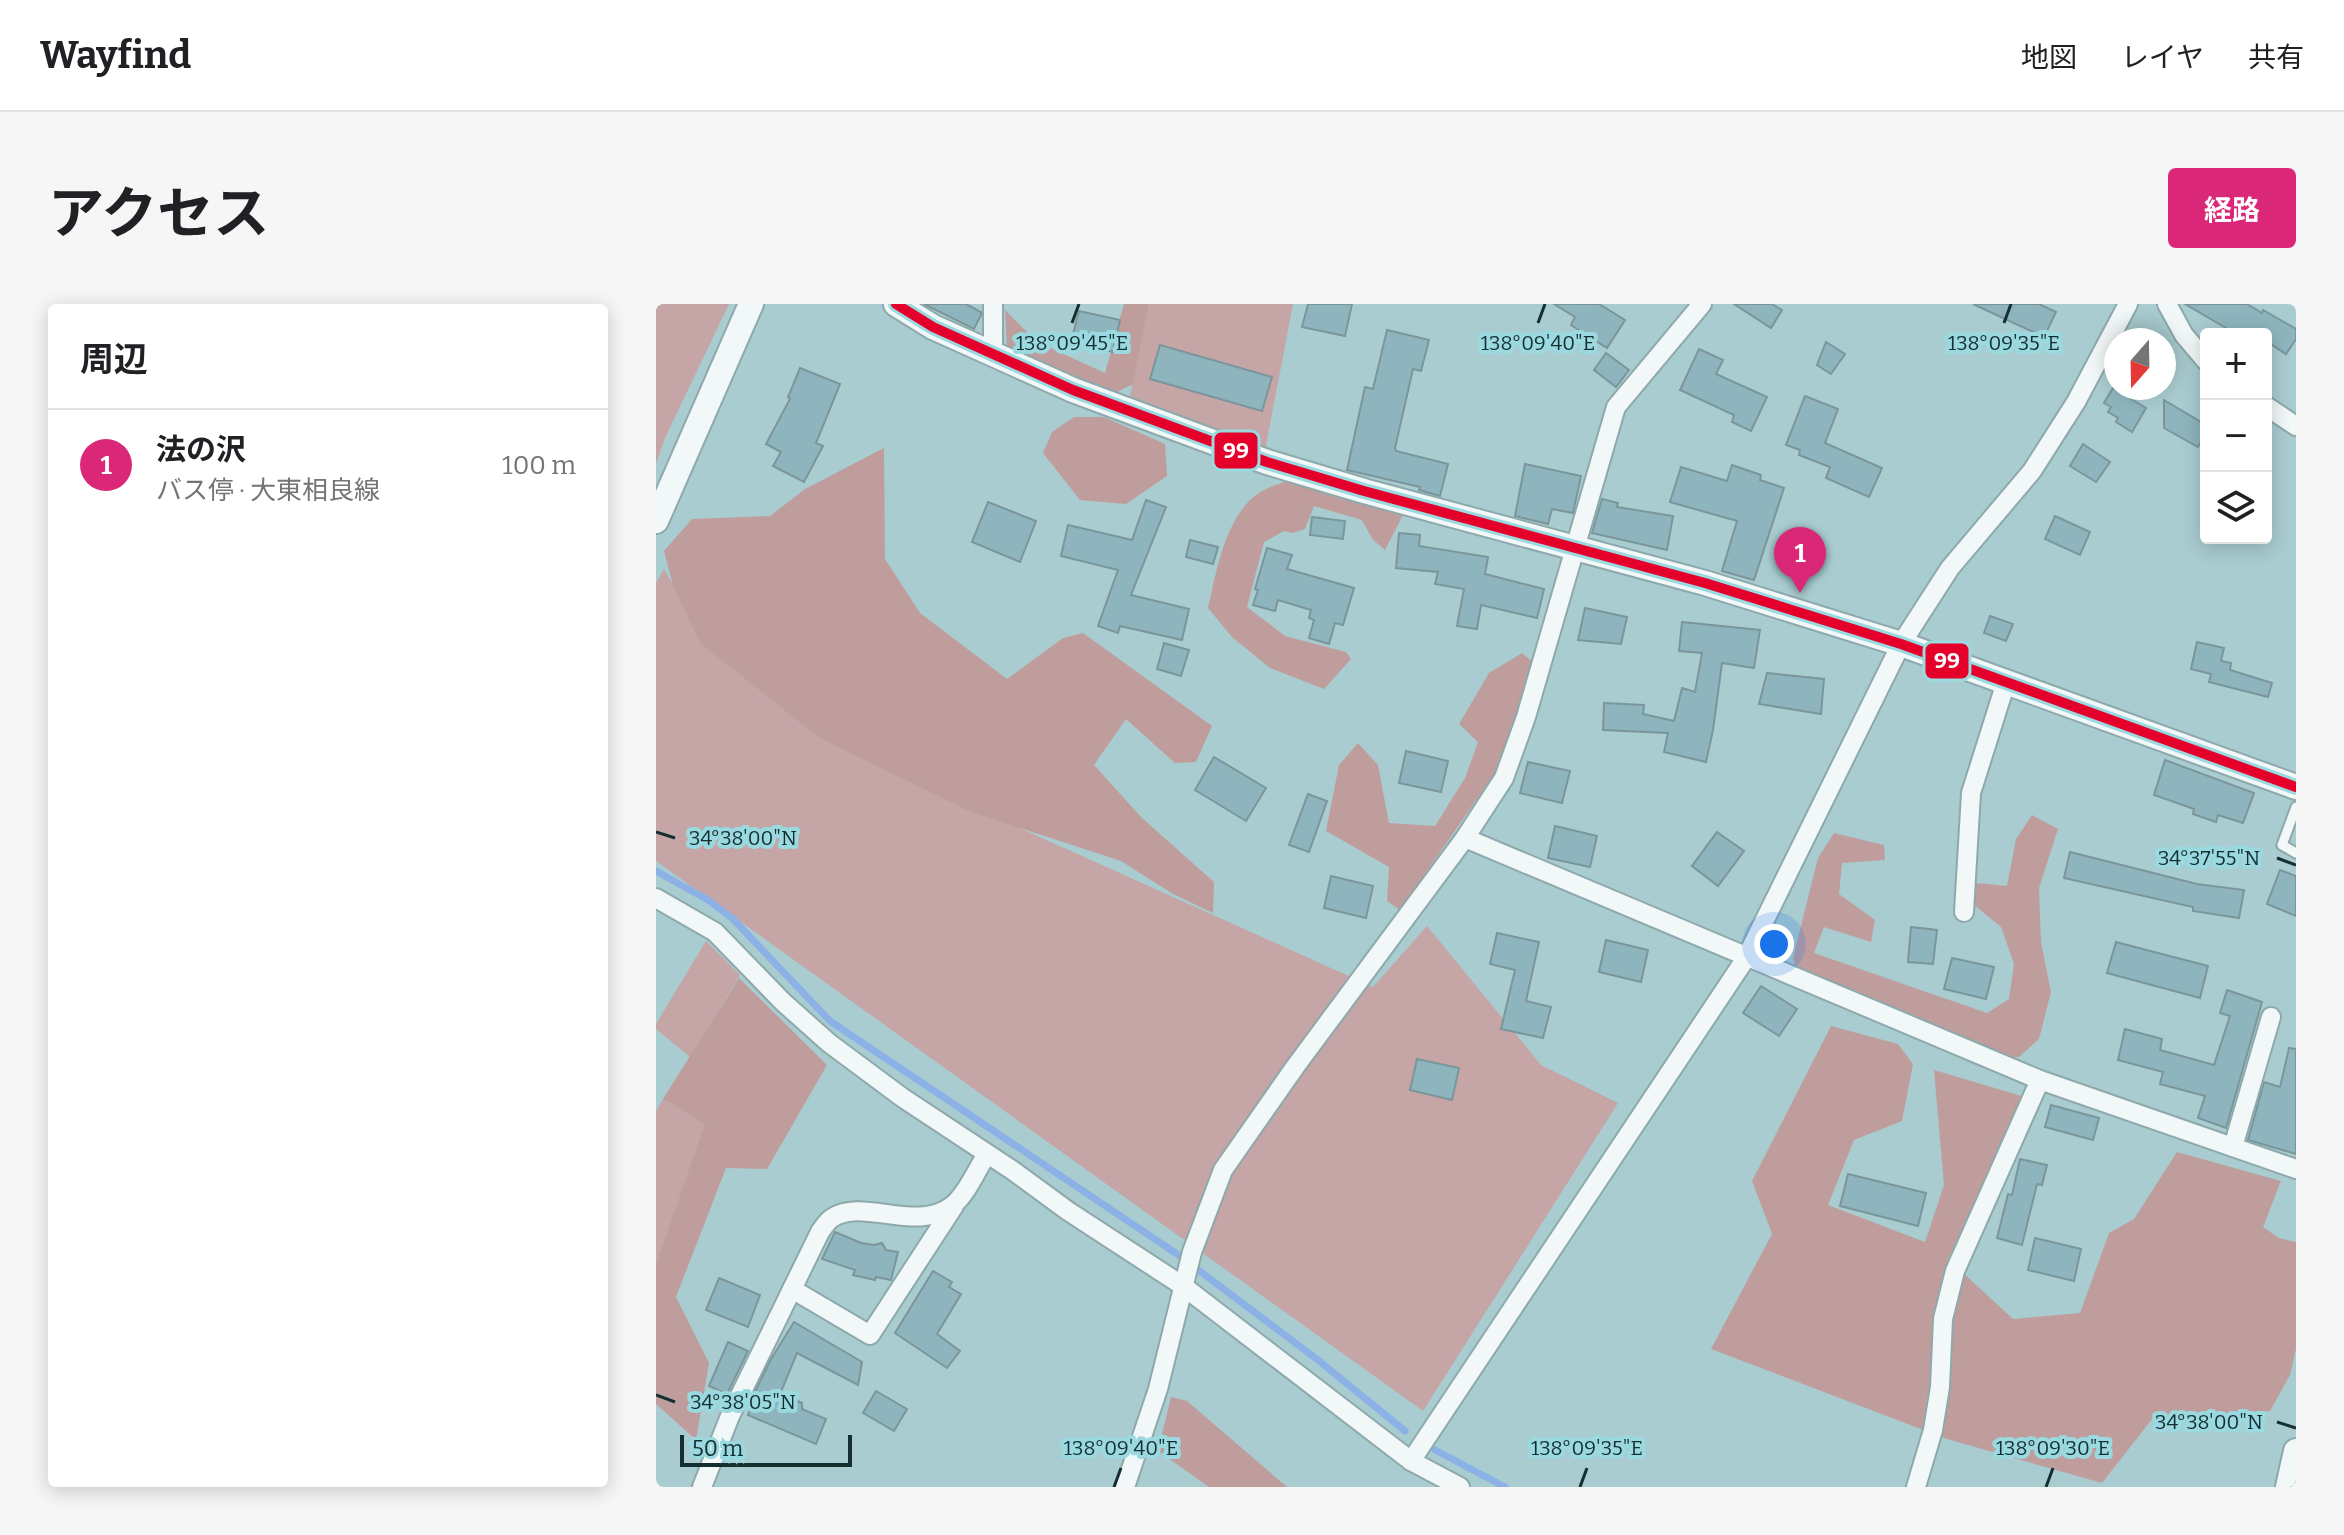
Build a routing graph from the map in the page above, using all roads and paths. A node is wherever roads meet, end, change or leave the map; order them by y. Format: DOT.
graph roads {
  1 [pos="751,304"];
  2 [pos="896,304"];
  3 [pos="993,304"];
  4 [pos="1702,304"];
  5 [pos="2128,304"];
  6 [pos="2167,304"];
  7 [pos="2200,354"];
  8 [pos="993,355"];
  9 [pos="2272,410"];
  10 [pos="2296,426"];
  11 [pos="656,521"];
  12 [pos="1577,549"];
  13 [pos="1901,644"];
  14 [pos="2006,682"];
  15 [pos="2296,787"];
  16 [pos="2296,807"];
  17 [pos="1465,838"];
  18 [pos="2296,853"];
  19 [pos="656,898"];
  20 [pos="1964,912"];
  21 [pos="1746,958"];
  22 [pos="2271,1017"];
  23 [pos="2040,1080"];
  24 [pos="2233,1147"];
  25 [pos="987,1154"];
  26 [pos="2296,1169"];
  27 [pos="956,1203"];
  28 [pos="1185,1279"];
  29 [pos="792,1289"];
  30 [pos="2296,1451"];
  31 [pos="1411,1461"];
  32 [pos="702,1487"];
  33 [pos="1125,1487"];
  34 [pos="1460,1487"];
  35 [pos="1916,1487"];
  36 [pos="2288,1487"];
  1 -- 11 [label="main road"];
  2 -- 8 [label="main road"];
  3 -- 8 [label="street"];
  4 -- 12 [label="street"];
  5 -- 13 [label="street"];
  6 -- 7 [label="street"];
  8 -- 12 [label="main road"];
  9 -- 10 [label="street"];
  12 -- 13 [label="main road"];
  12 -- 17 [label="street"];
  13 -- 14 [label="main road"];
  13 -- 21 [label="street"];
  14 -- 15 [label="main road"];
  14 -- 20 [label="street"];
  16 -- 18 [label="lane"];
  17 -- 21 [label="street"];
  17 -- 28 [label="street"];
  19 -- 25 [label="street"];
  21 -- 23 [label="street"];
  21 -- 31 [label="street"];
  22 -- 24 [label="street"];
  23 -- 24 [label="street"];
  23 -- 35 [label="street"];
  24 -- 26 [label="street"];
  25 -- 27 [label="street"];
  25 -- 28 [label="street"];
  27 -- 29 [label="street"];
  27 -- 29 [label="street"];
  28 -- 31 [label="street"];
  28 -- 33 [label="street"];
  29 -- 32 [label="street"];
  30 -- 36 [label="main road"];
  31 -- 34 [label="street"];
}
